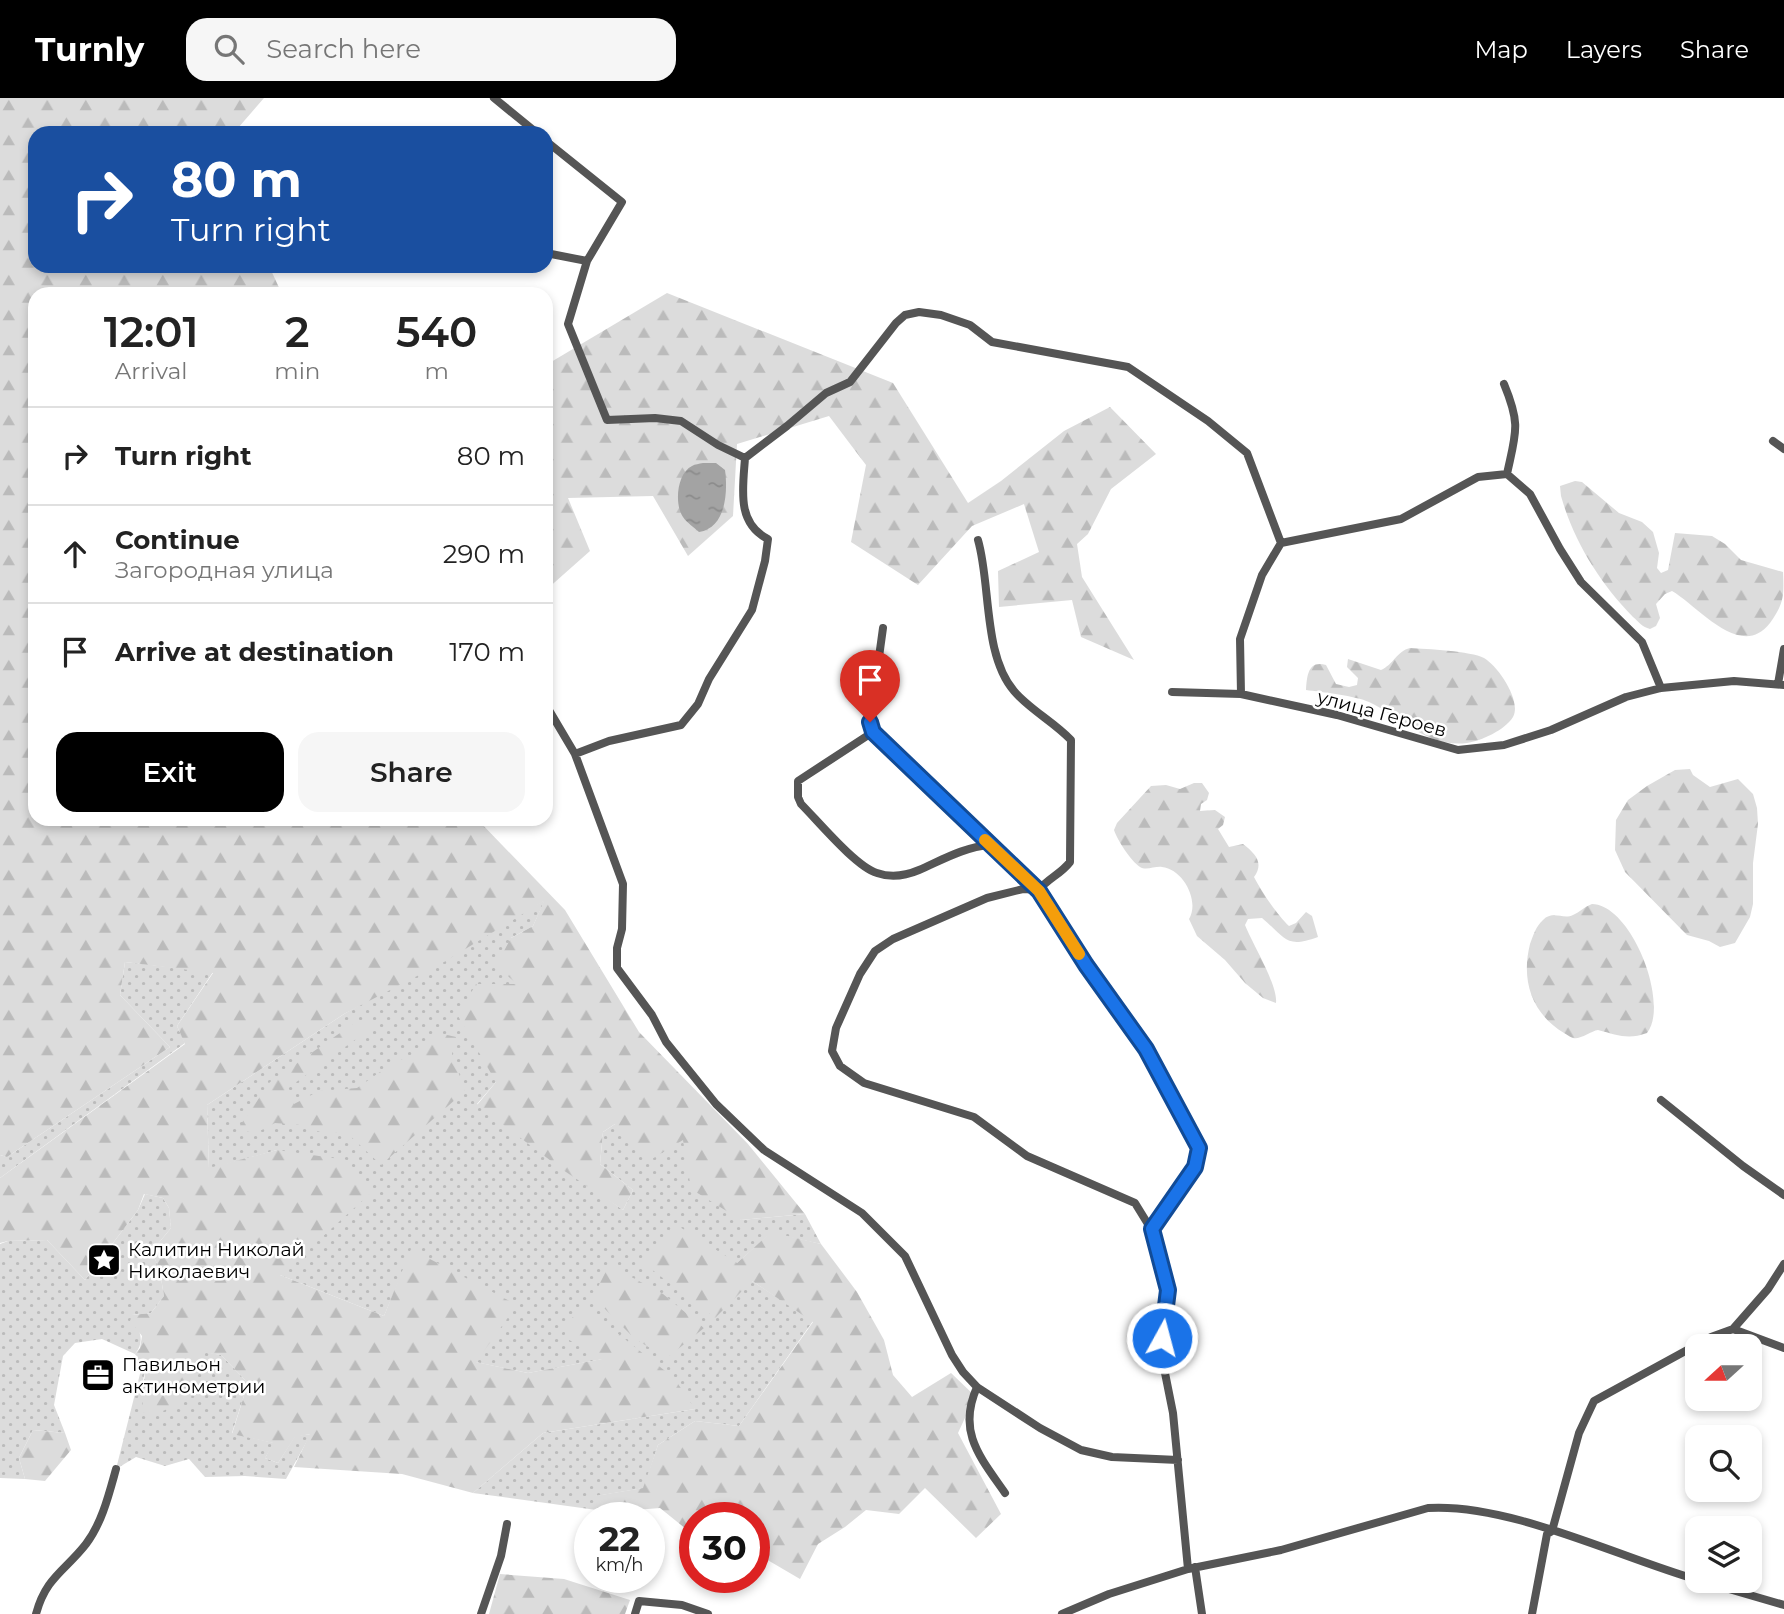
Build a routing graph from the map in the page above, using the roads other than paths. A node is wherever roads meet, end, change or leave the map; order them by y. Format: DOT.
graph roads {
  1 [pos="494,98"];
  2 [pos="528,126"];
  3 [pos="553,147"];
  4 [pos="553,254"];
  5 [pos="587,261"];
  6 [pos="1504,384"];
  7 [pos="1773,441"];
  8 [pos="1784,449"];
  9 [pos="745,458"];
  10 [pos="1507,474"];
  11 [pos="978,540"];
  12 [pos="1282,543"];
  13 [pos="883,628"];
  14 [pos="1784,649"];
  15 [pos="1781,685"];
  16 [pos="1661,688"];
  17 [pos="1172,692"];
  18 [pos="1241,694"];
  19 [pos="553,717"];
  20 [pos="873,732"];
  21 [pos="575,754"];
  22 [pos="990,845"];
  23 [pos="1039,891"];
  24 [pos="1661,1100"];
  25 [pos="1784,1195"];
  26 [pos="1152,1229"];
  27 [pos="1784,1264"];
  28 [pos="1733,1329"];
  29 [pos="1784,1348"];
  30 [pos="977,1387"];
  31 [pos="1178,1460"];
  32 [pos="116,1469"];
  33 [pos="1005,1493"];
  34 [pos="507,1524"];
  35 [pos="1552,1531"];
  36 [pos="1191,1568"];
  37 [pos="1685,1576"];
  38 [pos="1743,1593"];
  39 [pos="1784,1605"];
  40 [pos="36,1614"];
  41 [pos="481,1614"];
  42 [pos="635,1614"];
  43 [pos="708,1614"];
  44 [pos="1062,1614"];
  45 [pos="1202,1614"];
  46 [pos="1532,1614"];
  1 -- 2 [label="street"];
  3 -- 5 [label="street"];
  4 -- 5 [label="street"];
  5 -- 9 [label="street"];
  6 -- 10 [label="street"];
  7 -- 8 [label="street"];
  9 -- 12 [label="street"];
  9 -- 21 [label="street"];
  10 -- 12 [label="street"];
  10 -- 16 [label="street"];
  11 -- 23 [label="street"];
  12 -- 18 [label="street"];
  13 -- 20 [label="street"];
  14 -- 15 [label="street"];
  15 -- 16 [label="street, улица Героев"];
  16 -- 18 [label="street, улица Героев"];
  17 -- 18 [label="street, улица Героев"];
  19 -- 21 [label="street"];
  20 -- 22 [label="street"];
  20 -- 22 [label="street"];
  21 -- 30 [label="street"];
  22 -- 23 [label="street"];
  23 -- 26 [label="street"];
  23 -- 26 [label="street"];
  24 -- 25 [label="street"];
  26 -- 31 [label="street"];
  27 -- 28 [label="street"];
  28 -- 29 [label="street"];
  28 -- 35 [label="street"];
  30 -- 31 [label="street"];
  30 -- 33 [label="street"];
  31 -- 36 [label="street"];
  32 -- 40 [label="street"];
  34 -- 41 [label="street"];
  35 -- 36 [label="street"];
  35 -- 37 [label="street"];
  35 -- 46 [label="street"];
  36 -- 44 [label="street"];
  36 -- 45 [label="street"];
  38 -- 39 [label="street"];
  42 -- 43 [label="street"];
}
